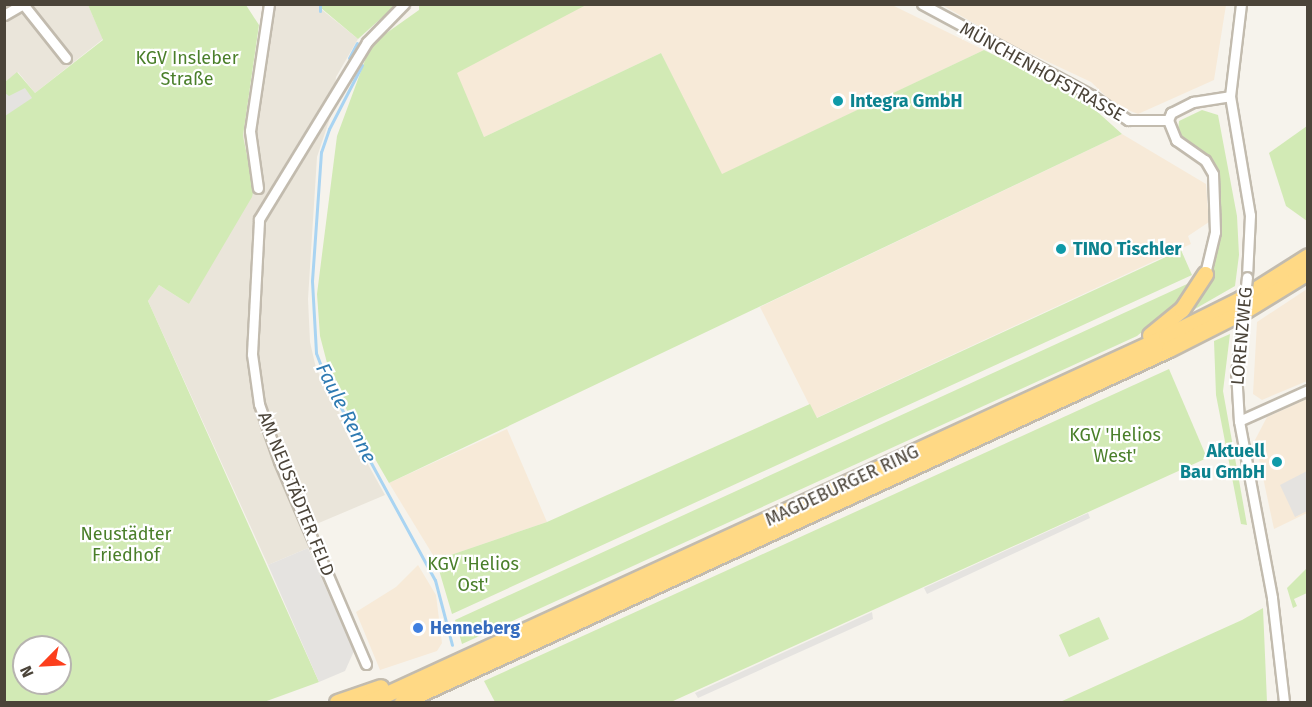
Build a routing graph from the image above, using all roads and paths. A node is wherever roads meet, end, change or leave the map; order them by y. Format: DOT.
graph roads {
  1 [pos="23,4"];
  2 [pos="269,4"];
  3 [pos="404,4"];
  4 [pos="922,4"];
  5 [pos="1241,4"];
  6 [pos="4,15"];
  7 [pos="66,58"];
  8 [pos="1230,96"];
  9 [pos="1167,120"];
  10 [pos="258,188"];
  11 [pos="1308,256"];
  12 [pos="1308,272"];
  13 [pos="1205,274"];
  14 [pos="1086,374"];
  15 [pos="1308,390"];
  16 [pos="1239,421"];
  17 [pos="366,664"];
  18 [pos="446,675"];
  19 [pos="337,702"];
  20 [pos="369,702"];
  21 [pos="402,702"];
  22 [pos="421,702"];
  23 [pos="1284,702"];
  1 -- 6 [label="street"];
  1 -- 7 [label="street"];
  2 -- 10 [label="street"];
  3 -- 17 [label="street, AM NEUSTÄDTER FELD"];
  4 -- 9 [label="street, MÜNCHENHOFSTRASSE"];
  5 -- 8 [label="street, LORENZWEG"];
  8 -- 9 [label="street"];
  8 -- 16 [label="street, LORENZWEG, bridge"];
  9 -- 13 [label="street"];
  11 -- 14 [label="highway, MAGDEBURGER RING"];
  12 -- 18 [label="highway, MAGDEBURGER RING"];
  13 -- 14 [label="highway"];
  14 -- 18 [label="highway, MAGDEBURGER RING"];
  15 -- 16 [label="street"];
  16 -- 23 [label="street, LORENZWEG"];
  18 -- 19 [label="highway"];
  18 -- 20 [label="highway, MAGDEBURGER RING"];
  18 -- 21 [label="highway, MAGDEBURGER RING"];
  18 -- 22 [label="highway"];
}
